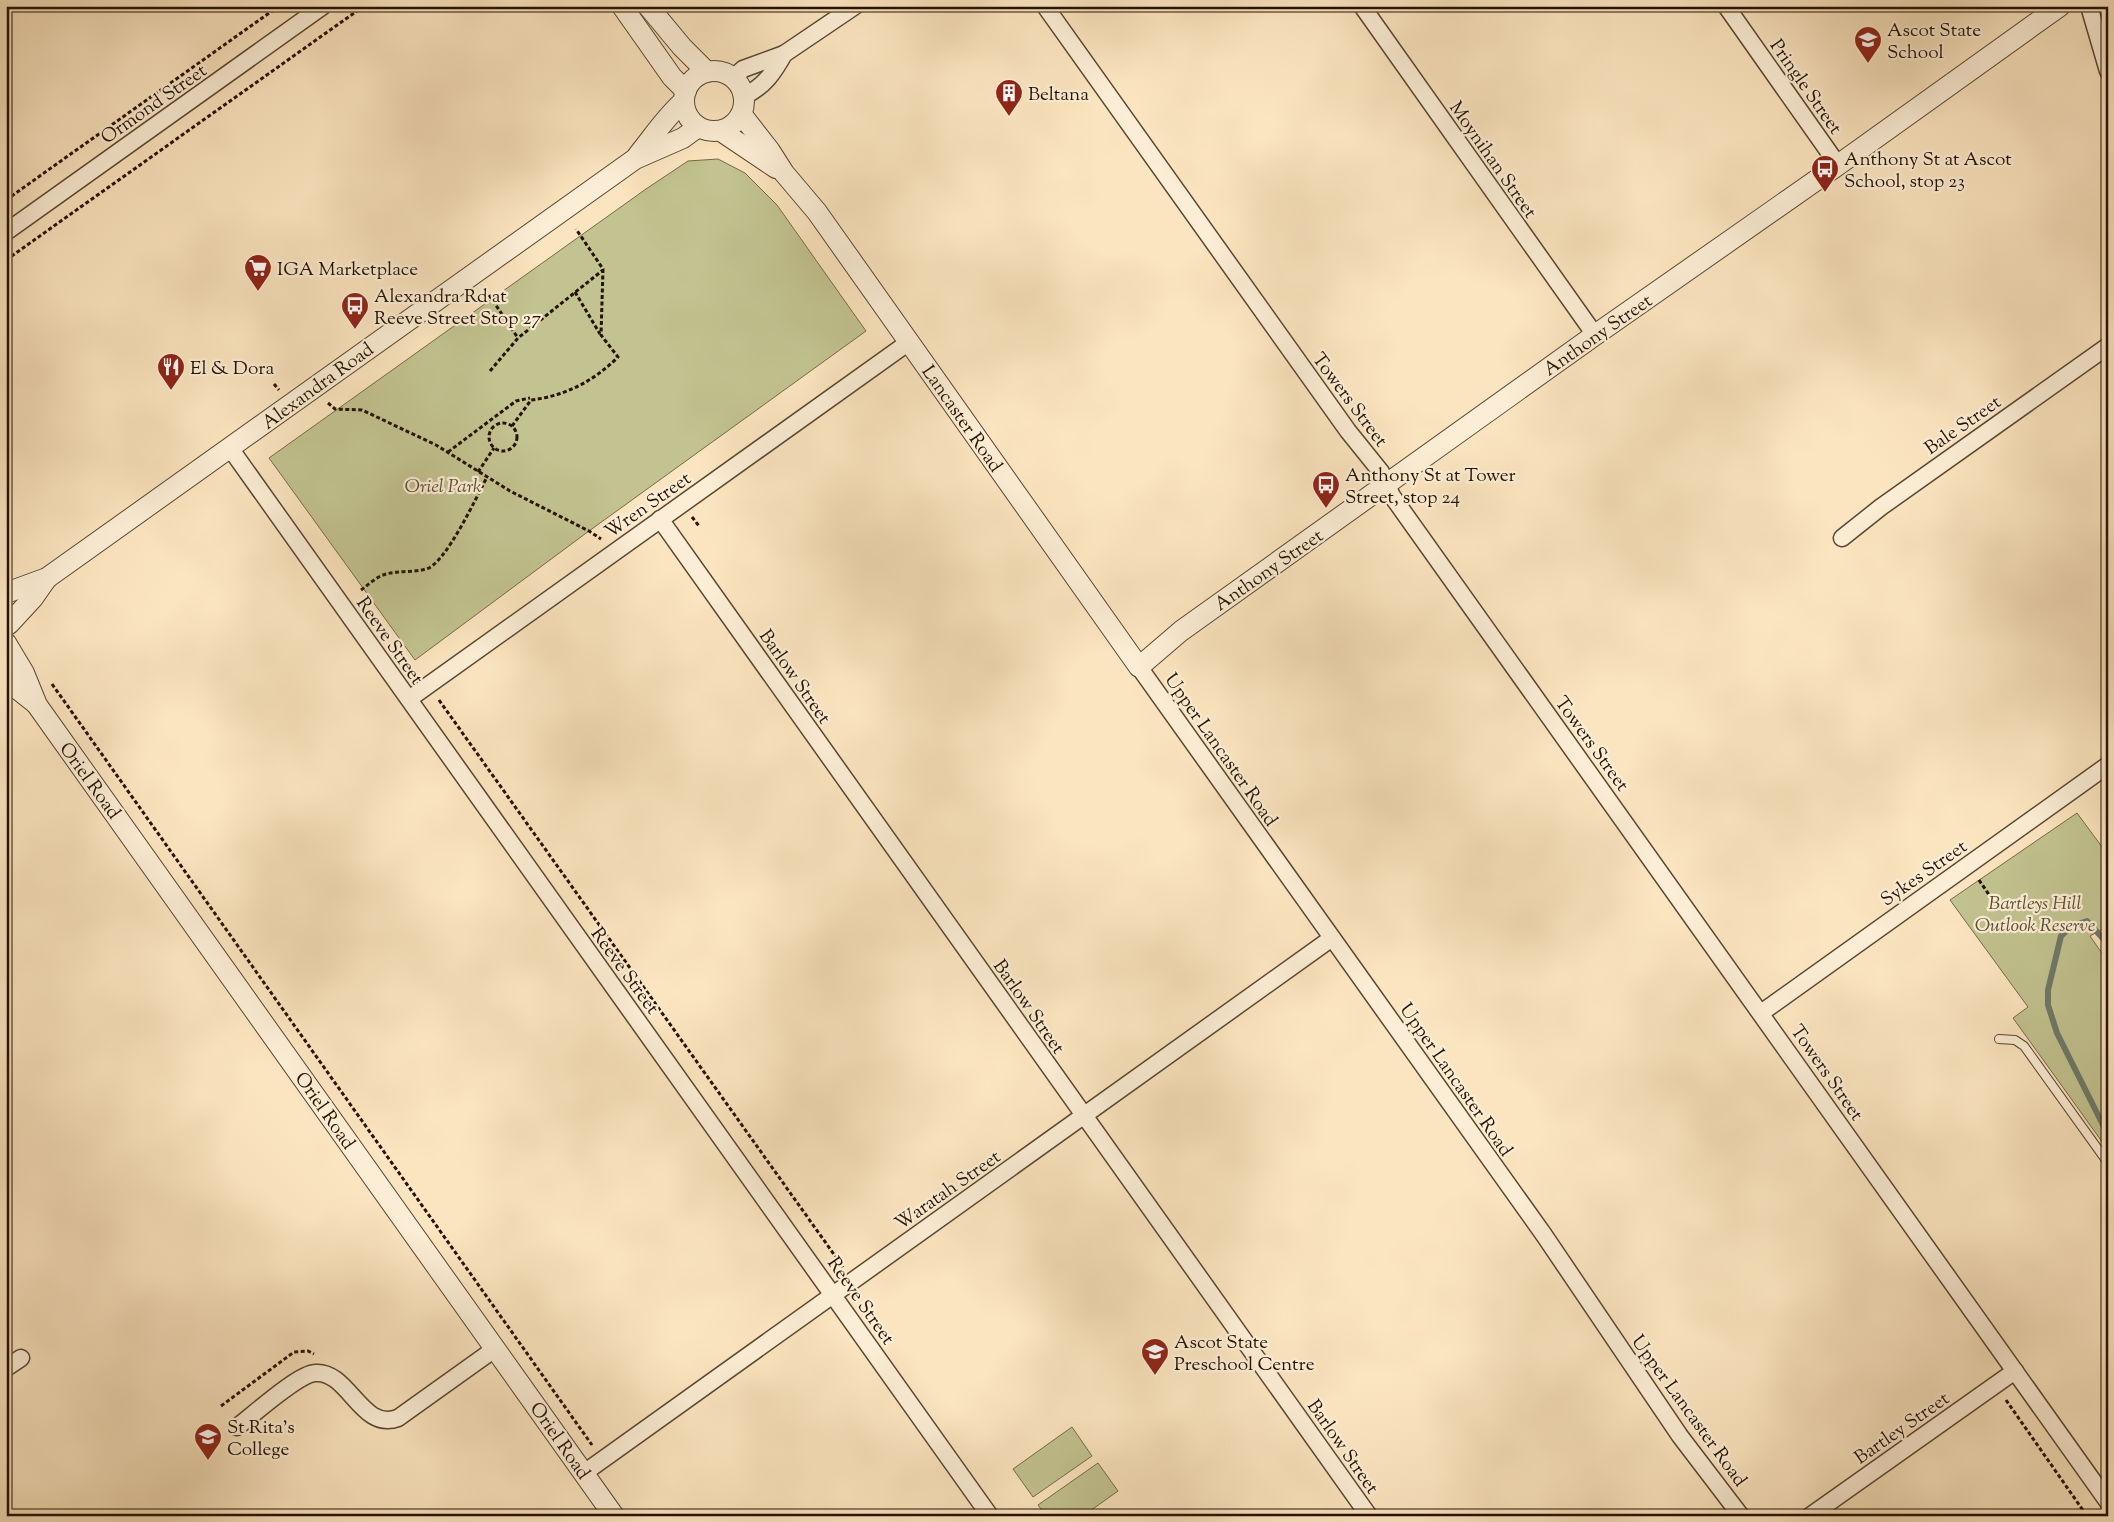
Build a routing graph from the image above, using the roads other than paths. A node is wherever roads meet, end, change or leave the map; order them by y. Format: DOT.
graph roads {
  1 [pos="322,6"];
  2 [pos="622,6"];
  3 [pos="648,6"];
  4 [pos="855,6"];
  5 [pos="1045,6"];
  6 [pos="1362,6"];
  7 [pos="1726,6"];
  8 [pos="2060,6"];
  9 [pos="2089,6"];
  10 [pos="784,54"];
  11 [pos="2108,71"];
  12 [pos="707,72"];
  13 [pos="733,78"];
  14 [pos="685,96"];
  15 [pos="743,105"];
  16 [pos="698,127"];
  17 [pos="721,131"];
  18 [pos="635,159"];
  19 [pos="1838,165"];
  20 [pos="784,173"];
  21 [pos="6,232"];
  22 [pos="1595,335"];
  23 [pos="909,342"];
  24 [pos="2108,346"];
  25 [pos="230,448"];
  26 [pos="1387,484"];
  27 [pos="660,519"];
  28 [pos="1842,538"];
  29 [pos="47,578"];
  30 [pos="6,593"];
  31 [pos="7,630"];
  32 [pos="1139,667"];
  33 [pos="6,680"];
  34 [pos="408,699"];
  35 [pos="37,705"];
  36 [pos="2108,765"];
  37 [pos="1332,938"];
  38 [pos="1761,1013"];
  39 [pos="1999,1039"];
  40 [pos="1084,1116"];
  41 [pos="2108,1163"];
  42 [pos="834,1294"];
  43 [pos="496,1348"];
  44 [pos="21,1358"];
  45 [pos="6,1368"];
  46 [pos="2015,1371"];
  47 [pos="237,1428"];
  48 [pos="584,1473"];
  49 [pos="2108,1502"];
  50 [pos="614,1516"];
  51 [pos="990,1516"];
  52 [pos="1369,1516"];
  53 [pos="1741,1516"];
  54 [pos="1810,1516"];
  1 -- 21 [label="street, Ormond Street"];
  2 -- 14 [label="street"];
  3 -- 12 [label="street"];
  4 -- 10 [label="street"];
  5 -- 26 [label="street, Towers Street"];
  6 -- 22 [label="street, Moynihan Street"];
  7 -- 19 [label="street, Pringle Street"];
  8 -- 19 [label="street, Anthony Street"];
  9 -- 11 [label="street"];
  10 -- 13 [label="street"];
  10 -- 15 [label="street"];
  12 -- 13 [label="street"];
  12 -- 14 [label="street"];
  13 -- 15 [label="street"];
  14 -- 16 [label="street"];
  14 -- 18 [label="street, Alexandra Road"];
  15 -- 17 [label="street"];
  15 -- 20 [label="street, Lancaster Road"];
  16 -- 17 [label="street"];
  16 -- 18 [label="street, Alexandra Road"];
  17 -- 20 [label="street, Lancaster Road"];
  18 -- 25 [label="street, Alexandra Road"];
  19 -- 22 [label="street, Anthony Street"];
  20 -- 23 [label="street, Lancaster Road"];
  22 -- 26 [label="street, Anthony Street"];
  23 -- 27 [label="street, Wren Street"];
  23 -- 32 [label="street, Lancaster Road"];
  24 -- 28 [label="street, Bale Street"];
  25 -- 29 [label="street, Alexandra Road"];
  25 -- 34 [label="street, Reeve Street"];
  26 -- 32 [label="street, Anthony Street"];
  26 -- 38 [label="street, Towers Street"];
  27 -- 34 [label="street, Wren Street"];
  27 -- 40 [label="street, Barlow Street"];
  29 -- 30 [label="street, Alexandra Road"];
  29 -- 31 [label="street, Alexandra Road"];
  31 -- 35 [label="street, Oriel Road"];
  32 -- 37 [label="street, Upper Lancaster Road"];
  33 -- 35 [label="street, Oriel Road"];
  34 -- 42 [label="street, Reeve Street"];
  35 -- 43 [label="street, Oriel Road"];
  36 -- 38 [label="street, Sykes Street"];
  37 -- 40 [label="street, Waratah Street"];
  37 -- 53 [label="street, Upper Lancaster Road"];
  38 -- 46 [label="street, Towers Street"];
  39 -- 41 [label="lane"];
  40 -- 42 [label="street, Waratah Street"];
  40 -- 52 [label="street, Barlow Street"];
  42 -- 48 [label="street, Waratah Street"];
  42 -- 51 [label="street, Reeve Street"];
  43 -- 47 [label="street"];
  43 -- 48 [label="street, Oriel Road"];
  44 -- 45 [label="street"];
  46 -- 49 [label="street, Towers Street"];
  46 -- 54 [label="street, Bartley Street"];
  48 -- 50 [label="street, Oriel Road"];
}
